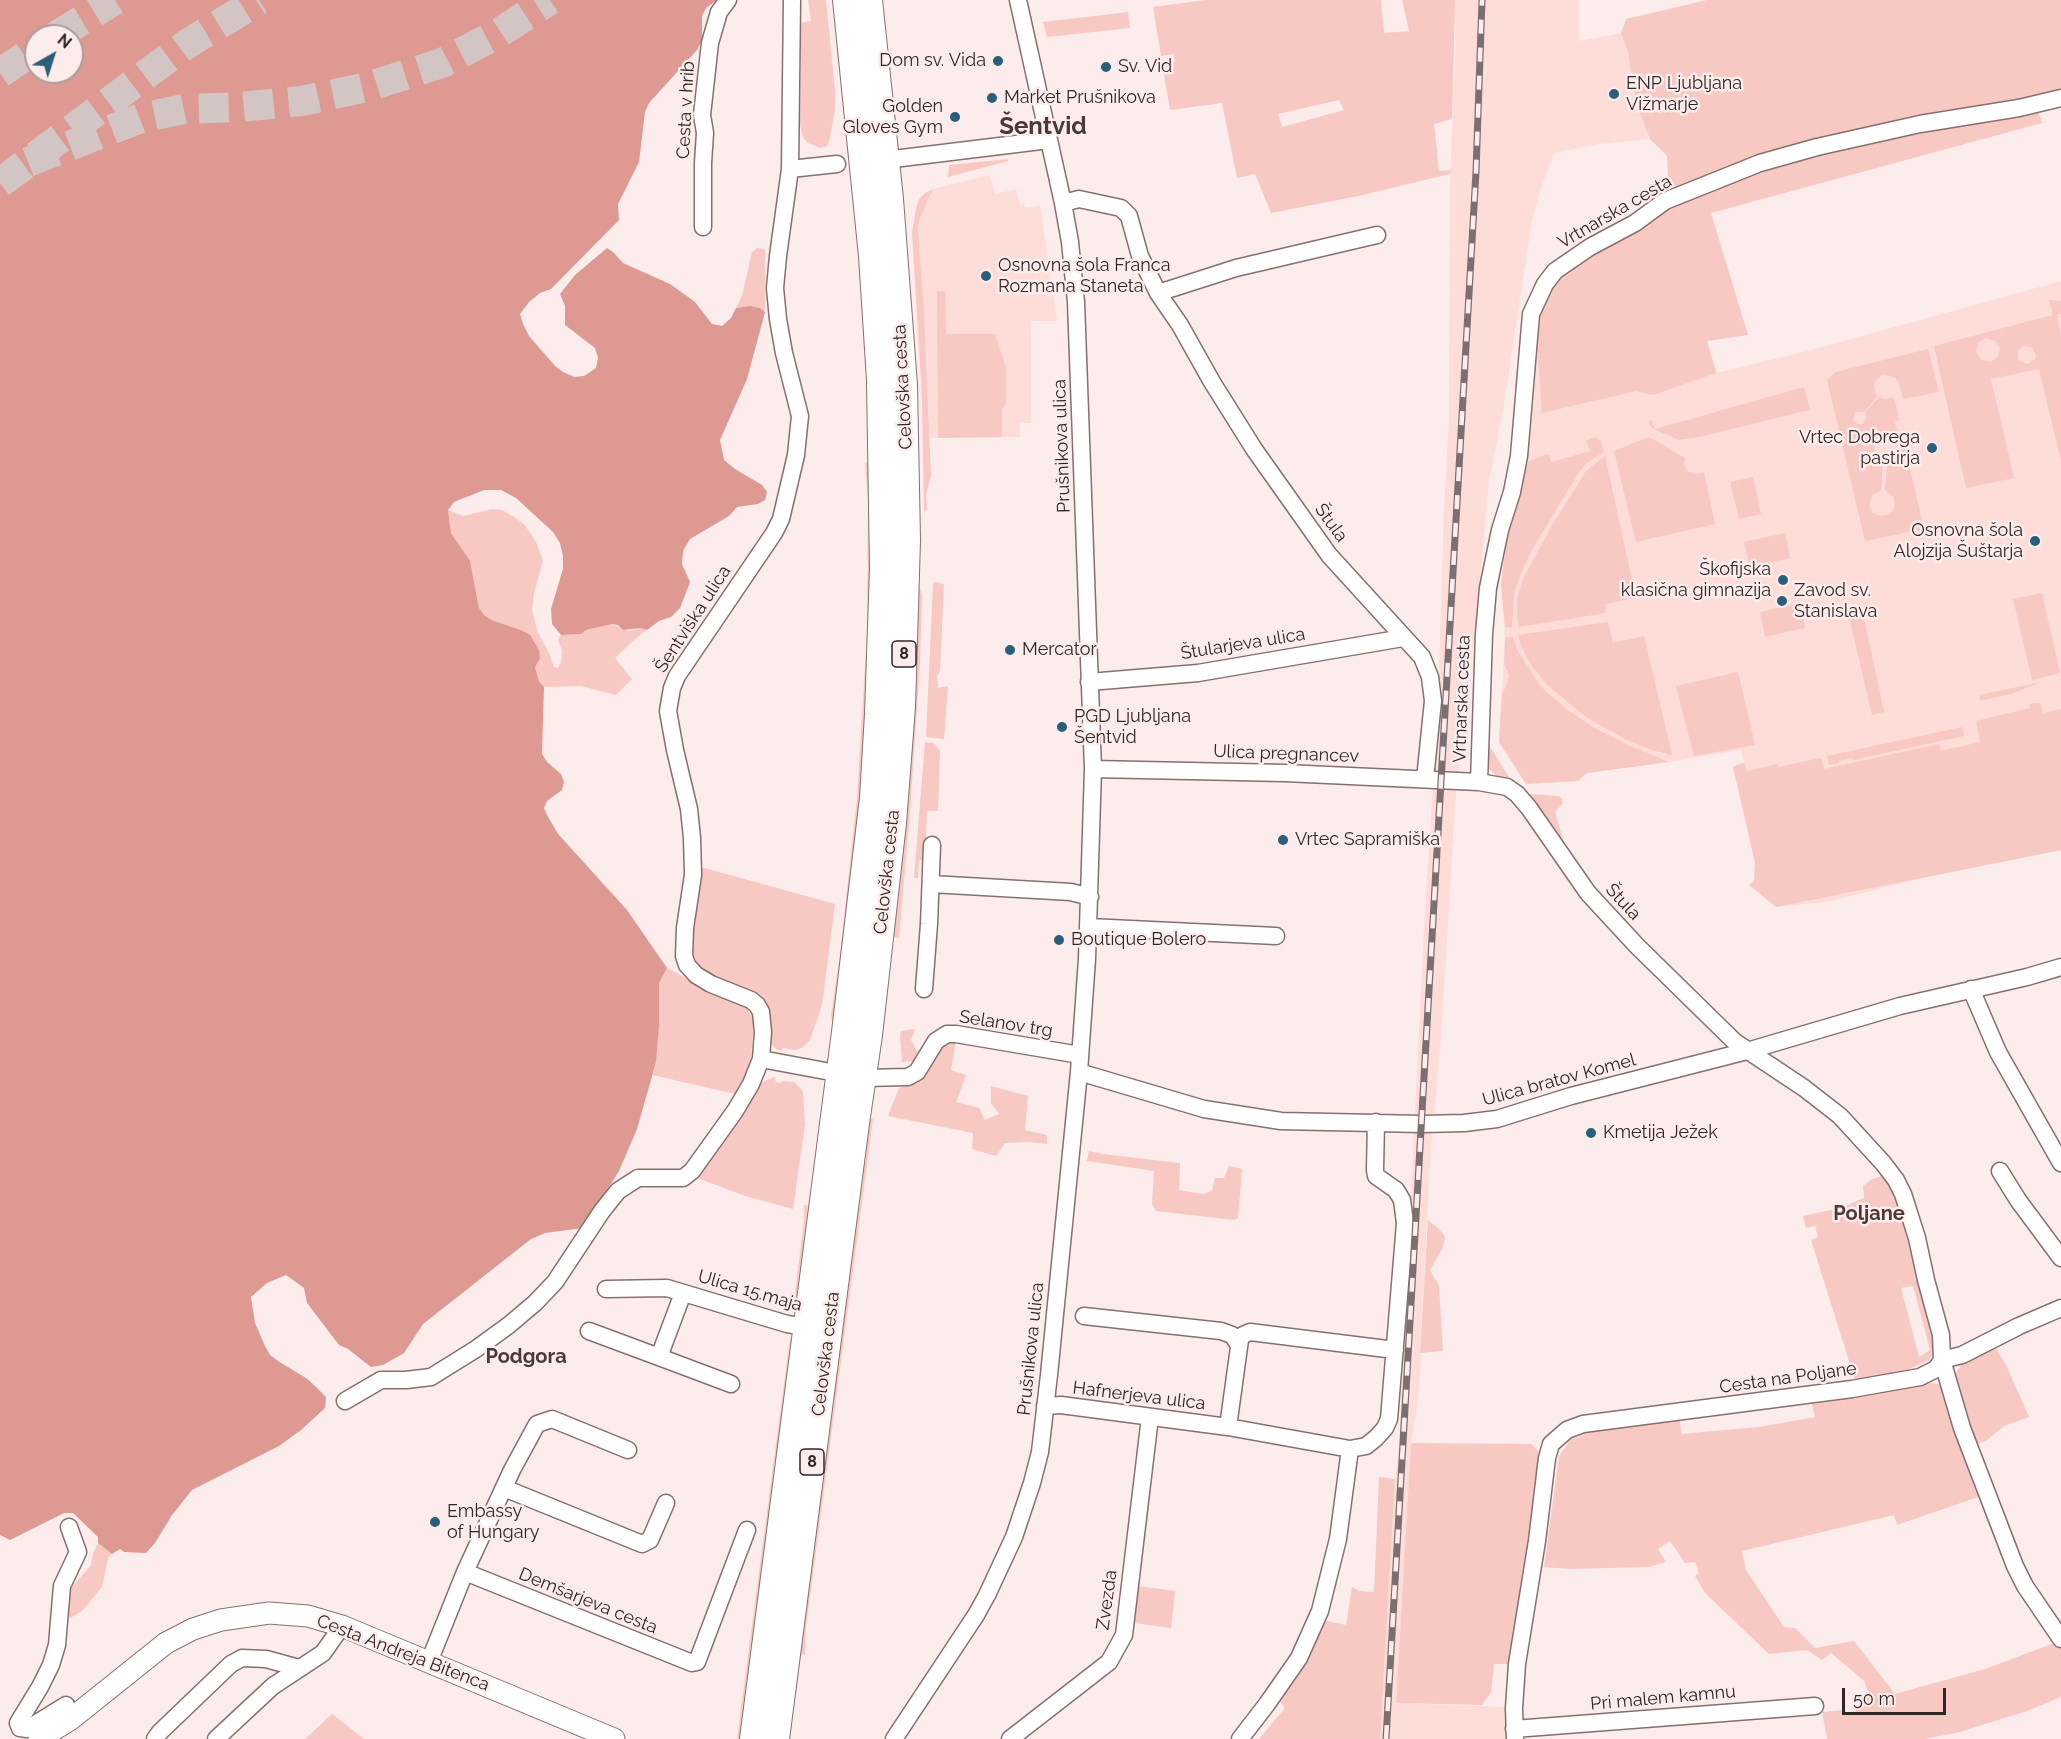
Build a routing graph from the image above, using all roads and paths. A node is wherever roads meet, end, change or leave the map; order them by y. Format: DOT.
graph roads {
  1 [pos="728,0"];
  2 [pos="792,0"];
  3 [pos="846,0"];
  4 [pos="869,0"];
  5 [pos="1018,0"];
  6 [pos="2061,98"];
  7 [pos="1049,140"];
  8 [pos="874,161"];
  9 [pos="837,164"];
  10 [pos="790,169"];
  11 [pos="1063,203"];
  12 [pos="703,227"];
  13 [pos="1377,236"];
  14 [pos="1158,293"];
  15 [pos="1403,638"];
  16 [pos="1089,682"];
  17 [pos="1093,769"];
  18 [pos="1425,779"];
  19 [pos="1479,782"];
  20 [pos="932,845"];
  21 [pos="931,884"];
  22 [pos="1090,897"];
  23 [pos="1089,927"];
  24 [pos="1276,936"];
  25 [pos="2061,967"];
  26 [pos="924,989"];
  27 [pos="1971,989"];
  28 [pos="1747,1051"];
  29 [pos="1080,1055"];
  30 [pos="761,1059"];
  31 [pos="1079,1072"];
  32 [pos="851,1076"];
  33 [pos="1376,1122"];
  34 [pos="2058,1153"];
  35 [pos="2000,1171"];
  36 [pos="2061,1258"];
  37 [pos="606,1289"];
  38 [pos="683,1293"];
  39 [pos="2061,1308"];
  40 [pos="1084,1316"];
  41 [pos="806,1327"];
  42 [pos="589,1331"];
  43 [pos="1239,1346"];
  44 [pos="1395,1350"];
  45 [pos="659,1357"];
  46 [pos="1942,1360"];
  47 [pos="731,1384"];
  48 [pos="345,1401"];
  49 [pos="1045,1406"];
  50 [pos="1150,1417"];
  51 [pos="1228,1427"];
  52 [pos="1350,1449"];
  53 [pos="628,1450"];
  54 [pos="504,1488"];
  55 [pos="666,1503"];
  56 [pos="69,1527"];
  57 [pos="747,1530"];
  58 [pos="465,1572"];
  59 [pos="342,1626"];
  60 [pos="2061,1639"];
  61 [pos="429,1662"];
  62 [pos="299,1668"];
  63 [pos="1815,1706"];
  64 [pos="71,1719"];
  65 [pos="1514,1734"];
  66 [pos="39,1739"];
  67 [pos="155,1739"];
  68 [pos="216,1739"];
  69 [pos="614,1739"];
  70 [pos="753,1739"];
  71 [pos="776,1739"];
  72 [pos="894,1739"];
  73 [pos="1010,1739"];
  74 [pos="1240,1739"];
  1 -- 12 [label="street, Cesta v hrib"];
  2 -- 10 [label="street"];
  3 -- 8 [label="main road, Celovška cesta / 8"];
  4 -- 8 [label="main road, Celovška cesta / 8"];
  5 -- 7 [label="street, Prušnikova ulica"];
  6 -- 19 [label="street, Vrtnarska cesta"];
  7 -- 8 [label="street"];
  7 -- 11 [label="street, Prušnikova ulica"];
  8 -- 32 [label="main road, Celovška cesta / 8"];
  9 -- 10 [label="street"];
  10 -- 30 [label="street, Šentviška ulica"];
  11 -- 14 [label="street, Štula"];
  11 -- 16 [label="street, Prušnikova ulica"];
  13 -- 14 [label="street"];
  14 -- 15 [label="street, Štula"];
  15 -- 16 [label="street, Štularjeva ulica"];
  15 -- 18 [label="street, Štula"];
  16 -- 17 [label="street, Prušnikova ulica"];
  17 -- 18 [label="street, Ulica pregnancev"];
  17 -- 22 [label="street, Prušnikova ulica"];
  18 -- 19 [label="street, Ulica pregnancev"];
  19 -- 28 [label="street, Štula"];
  20 -- 21 [label="street"];
  21 -- 22 [label="street"];
  21 -- 26 [label="street"];
  22 -- 23 [label="street, Prušnikova ulica"];
  23 -- 24 [label="street"];
  23 -- 29 [label="street, Prušnikova ulica"];
  25 -- 27 [label="street, Ulica bratov Komel"];
  27 -- 28 [label="street, Ulica bratov Komel"];
  27 -- 34 [label="street"];
  28 -- 33 [label="street, Ulica bratov Komel"];
  28 -- 46 [label="street"];
  29 -- 31 [label="street, Prušnikova ulica"];
  29 -- 32 [label="street, Selanov trg"];
  30 -- 32 [label="street"];
  30 -- 48 [label="street"];
  31 -- 33 [label="street, Ulica bratov Komel"];
  31 -- 49 [label="street, Prušnikova ulica"];
  32 -- 41 [label="main road, Celovška cesta / 8"];
  32 -- 71 [label="main road, Celovška cesta / 8"];
  33 -- 44 [label="street"];
  35 -- 36 [label="street"];
  37 -- 38 [label="street, Ulica 15.maja"];
  38 -- 41 [label="street, Ulica 15.maja"];
  38 -- 45 [label="street, Ulica 15.maja"];
  39 -- 46 [label="street, Cesta na Poljane"];
  40 -- 43 [label="street"];
  41 -- 70 [label="main road, Celovška cesta / 8"];
  42 -- 45 [label="street"];
  43 -- 44 [label="street"];
  43 -- 51 [label="street, Hafnerjeva ulica"];
  44 -- 52 [label="street"];
  45 -- 47 [label="street"];
  46 -- 60 [label="street"];
  46 -- 65 [label="street, Cesta na Poljane"];
  49 -- 50 [label="street, Hafnerjeva ulica"];
  49 -- 72 [label="street, Prušnikova ulica"];
  50 -- 51 [label="street, Hafnerjeva ulica"];
  50 -- 73 [label="street, Zvezda"];
  51 -- 52 [label="street, Hafnerjeva ulica"];
  52 -- 74 [label="street"];
  53 -- 54 [label="street"];
  54 -- 55 [label="street"];
  54 -- 58 [label="street"];
  56 -- 64 [label="street"];
  57 -- 58 [label="street, Demšarjeva cesta"];
  58 -- 61 [label="street"];
  59 -- 61 [label="street, Cesta Andreja Bitenca"];
  59 -- 62 [label="street"];
  59 -- 64 [label="street, Cesta Andreja Bitenca"];
  61 -- 69 [label="street, Cesta Andreja Bitenca"];
  62 -- 67 [label="street"];
  62 -- 68 [label="street"];
  63 -- 65 [label="street, Pri malem kamnu"];
  64 -- 66 [label="street, Cesta Andreja Bitenca"];
}
